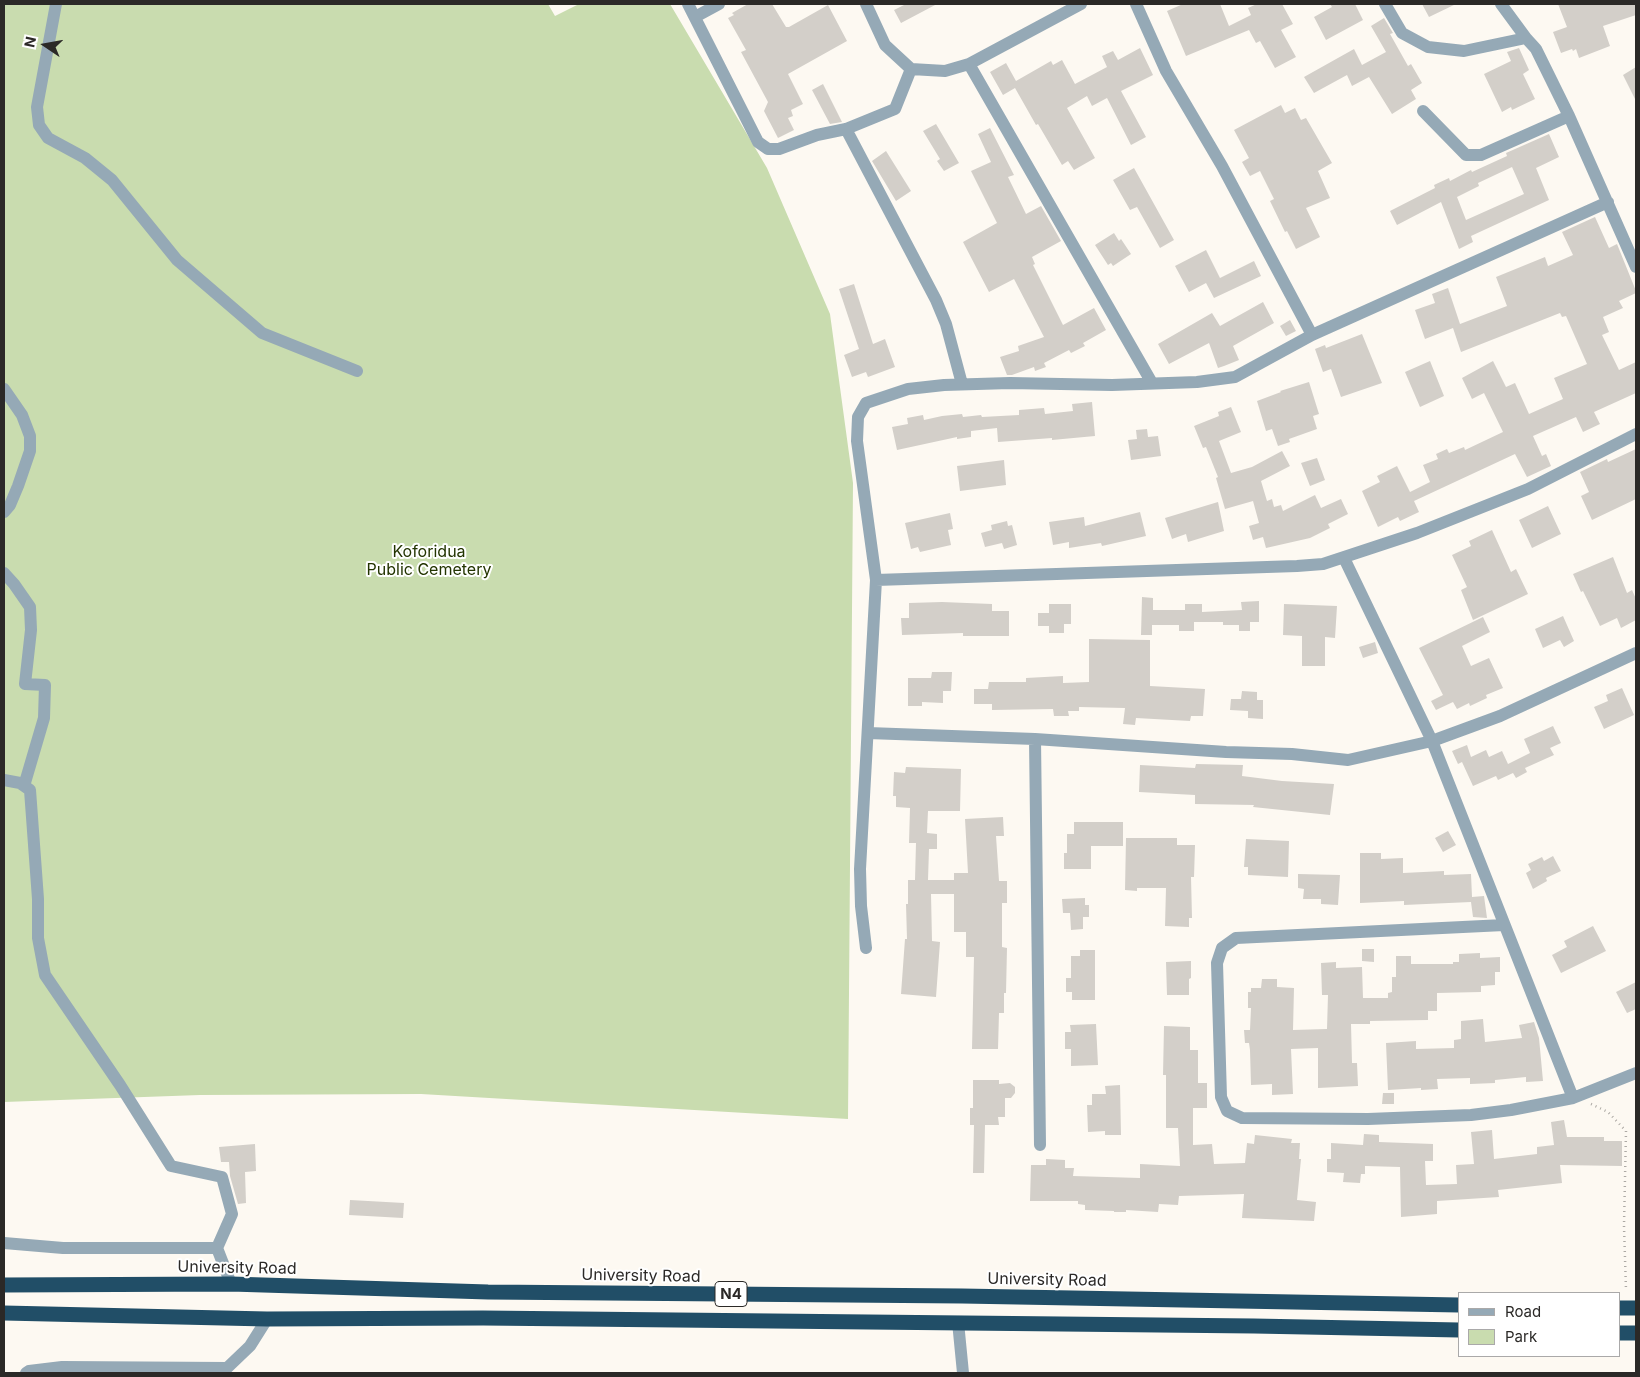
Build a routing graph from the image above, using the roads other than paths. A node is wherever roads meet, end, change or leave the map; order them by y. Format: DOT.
graph roads {
  1 [pos="56,4"];
  2 [pos="688,4"];
  3 [pos="719,4"];
  4 [pos="866,4"];
  5 [pos="1081,4"];
  6 [pos="1136,4"];
  7 [pos="1385,4"];
  8 [pos="1501,4"];
  9 [pos="695,17"];
  10 [pos="1526,38"];
  11 [pos="969,64"];
  12 [pos="911,69"];
  13 [pos="1423,111"];
  14 [pos="1569,116"];
  15 [pos="846,129"];
  16 [pos="1608,202"];
  17 [pos="1636,267"];
  18 [pos="1312,335"];
  19 [pos="357,371"];
  20 [pos="1152,383"];
  21 [pos="962,384"];
  22 [pos="4,389"];
  23 [pos="1636,434"];
  24 [pos="4,512"];
  25 [pos="1344,558"];
  26 [pos="4,573"];
  27 [pos="876,580"];
  28 [pos="1636,653"];
  29 [pos="868,733"];
  30 [pos="1035,739"];
  31 [pos="1432,741"];
  32 [pos="4,780"];
  33 [pos="24,786"];
  34 [pos="1504,925"];
  35 [pos="866,948"];
  36 [pos="1636,1073"];
  37 [pos="1575,1098"];
  38 [pos="1040,1145"];
  39 [pos="4,1243"];
  40 [pos="217,1248"];
  41 [pos="231,1284"];
  42 [pos="4,1285"];
  43 [pos="1458,1305"];
  44 [pos="1620,1308"];
  45 [pos="1636,1308"];
  46 [pos="4,1313"];
  47 [pos="267,1320"];
  48 [pos="958,1322"];
  49 [pos="1458,1330"];
  50 [pos="1620,1333"];
  51 [pos="1636,1333"];
  52 [pos="227,1370"];
  53 [pos="26,1373"];
  54 [pos="963,1373"];
  1 -- 19 [label="street"];
  2 -- 9 [label="street"];
  3 -- 9 [label="street"];
  4 -- 12 [label="street"];
  5 -- 11 [label="street"];
  6 -- 18 [label="street"];
  7 -- 10 [label="street"];
  8 -- 10 [label="street"];
  9 -- 15 [label="street"];
  10 -- 14 [label="street"];
  11 -- 12 [label="street"];
  11 -- 20 [label="street"];
  12 -- 15 [label="street"];
  13 -- 14 [label="street"];
  14 -- 16 [label="street"];
  15 -- 21 [label="street"];
  16 -- 17 [label="street"];
  16 -- 18 [label="street"];
  18 -- 20 [label="street"];
  20 -- 21 [label="street"];
  21 -- 27 [label="street"];
  22 -- 24 [label="street"];
  23 -- 25 [label="street"];
  25 -- 27 [label="street"];
  25 -- 31 [label="street"];
  26 -- 33 [label="street"];
  27 -- 29 [label="street"];
  28 -- 31 [label="street"];
  29 -- 30 [label="street"];
  29 -- 35 [label="street"];
  30 -- 31 [label="street"];
  30 -- 38 [label="street"];
  31 -- 34 [label="street"];
  32 -- 33 [label="street"];
  33 -- 40 [label="street"];
  34 -- 37 [label="street"];
  34 -- 37 [label="street"];
  36 -- 37 [label="street"];
  39 -- 40 [label="street"];
  40 -- 41 [label="street"];
  41 -- 42 [label="highway, University Road / N4"];
  41 -- 43 [label="highway, University Road / N4"];
  44 -- 45 [label="highway"];
  46 -- 47 [label="highway, N4"];
  47 -- 48 [label="highway, N4"];
  47 -- 52 [label="street"];
  48 -- 49 [label="highway, N4"];
  48 -- 54 [label="street"];
  50 -- 51 [label="highway"];
  52 -- 53 [label="street"];
}
